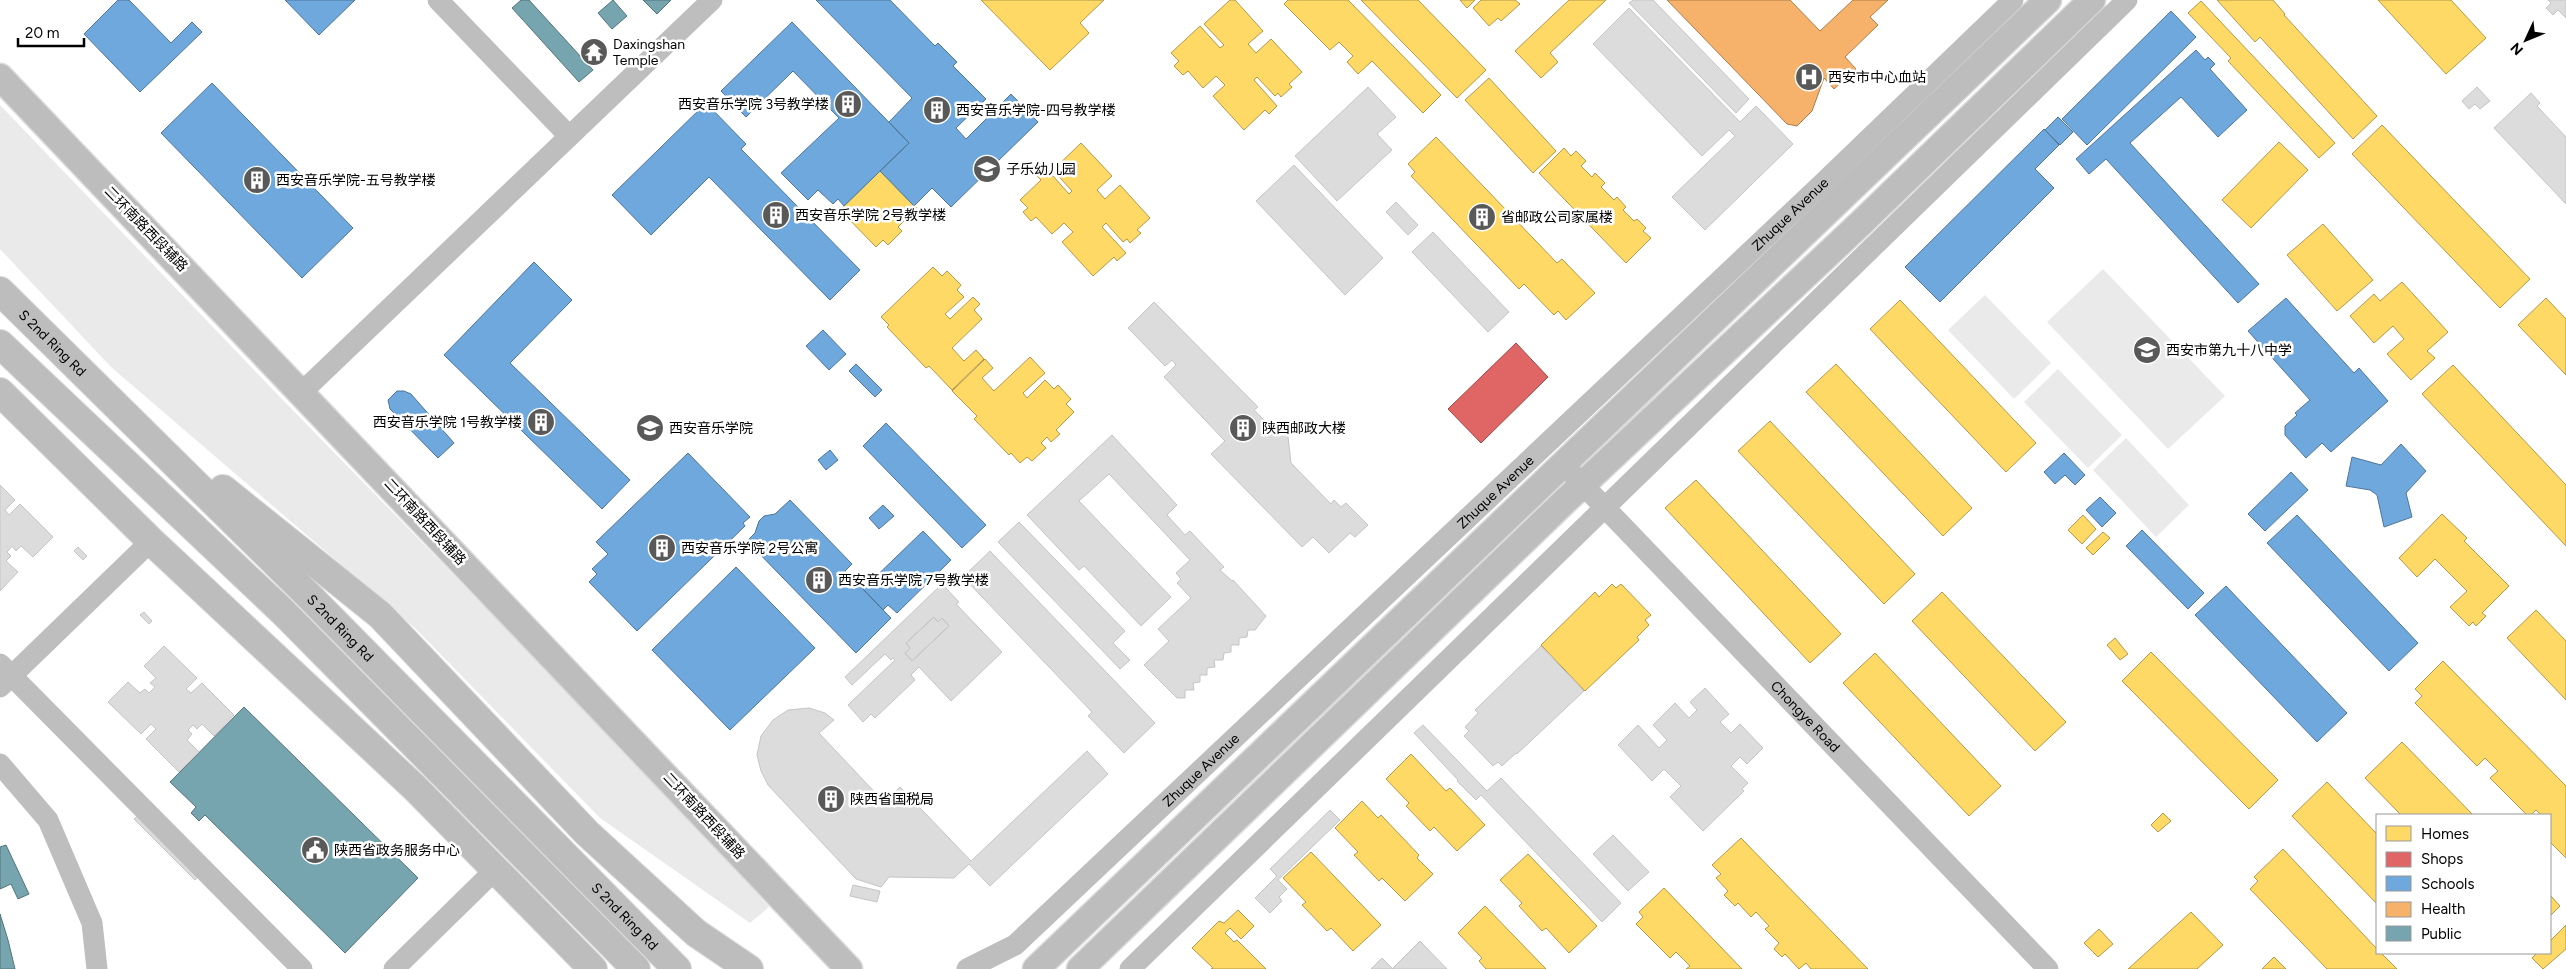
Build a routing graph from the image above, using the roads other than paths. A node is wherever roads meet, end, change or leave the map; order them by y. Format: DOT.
graph roads {
  1 [pos="438,0"];
  2 [pos="712,0"];
  3 [pos="2013,0"];
  4 [pos="2048,0"];
  5 [pos="2127,0"];
  6 [pos="2082,3"];
  7 [pos="0,77"];
  8 [pos="569,136"];
  9 [pos="0,291"];
  10 [pos="6,350"];
  11 [pos="0,392"];
  12 [pos="302,392"];
  13 [pos="112,400"];
  14 [pos="1562,464"];
  15 [pos="1582,485"];
  16 [pos="1606,509"];
  17 [pos="151,541"];
  18 [pos="4,675"];
  19 [pos="0,764"];
  20 [pos="414,788"];
  21 [pos="495,870"];
  22 [pos="97,969"];
  23 [pos="302,969"];
  24 [pos="394,969"];
  25 [pos="593,969"];
  26 [pos="636,969"];
  27 [pos="678,969"];
  28 [pos="749,969"];
  29 [pos="849,969"];
  30 [pos="967,969"];
  31 [pos="1036,969"];
  32 [pos="1080,969"];
  33 [pos="1130,969"];
  34 [pos="2048,969"];
  1 -- 8 [label="street"];
  2 -- 8 [label="street"];
  3 -- 30 [label="street, Zhuque Avenue"];
  4 -- 14 [label="main road, Zhuque Avenue"];
  5 -- 16 [label="street"];
  6 -- 15 [label="main road"];
  7 -- 12 [label="main road, 二环南路西段辅路"];
  8 -- 12 [label="street"];
  9 -- 13 [label="highway, S 2nd Ring Rd"];
  10 -- 20 [label="highway"];
  10 -- 26 [label="highway"];
  11 -- 17 [label="highway"];
  12 -- 29 [label="main road, 二环南路西段辅路"];
  13 -- 27 [label="highway, S 2nd Ring Rd"];
  13 -- 28 [label="highway"];
  14 -- 15 [label="street, Chongye Road"];
  14 -- 31 [label="main road, Zhuque Avenue"];
  15 -- 16 [label="street, Chongye Road"];
  15 -- 32 [label="main road"];
  16 -- 33 [label="street"];
  16 -- 34 [label="street, Chongye Road"];
  17 -- 18 [label="street"];
  17 -- 20 [label="highway"];
  18 -- 23 [label="street"];
  19 -- 22 [label="street"];
  20 -- 21 [label="highway"];
  21 -- 24 [label="street"];
  21 -- 25 [label="highway"];
}
